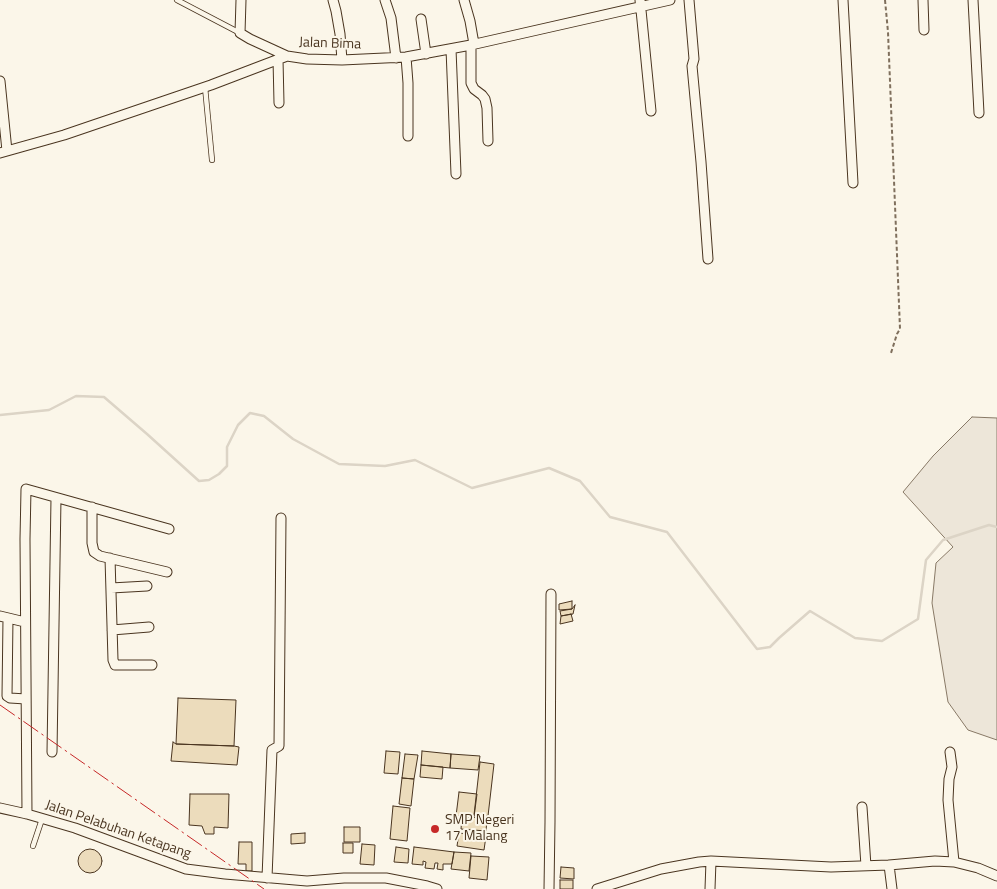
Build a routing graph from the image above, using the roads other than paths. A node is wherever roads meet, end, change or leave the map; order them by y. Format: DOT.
graph roads {
  1 [pos="177,0"];
  2 [pos="241,0"];
  3 [pos="333,0"];
  4 [pos="385,0"];
  5 [pos="464,0"];
  6 [pos="670,0"];
  7 [pos="689,0"];
  8 [pos="843,0"];
  9 [pos="923,0"];
  10 [pos="973,0"];
  11 [pos="641,3"];
  12 [pos="421,19"];
  13 [pos="924,30"];
  14 [pos="240,33"];
  15 [pos="473,44"];
  16 [pos="451,49"];
  17 [pos="426,54"];
  18 [pos="282,57"];
  19 [pos="406,57"];
  20 [pos="396,58"];
  21 [pos="342,60"];
  22 [pos="0,81"];
  23 [pos="205,87"];
  24 [pos="279,104"];
  25 [pos="651,111"];
  26 [pos="979,113"];
  27 [pos="408,136"];
  28 [pos="488,141"];
  29 [pos="4,152"];
  30 [pos="212,160"];
  31 [pos="456,174"];
  32 [pos="853,183"];
  33 [pos="708,259"];
  34 [pos="56,498"];
  35 [pos="92,508"];
  36 [pos="281,518"];
  37 [pos="169,529"];
  38 [pos="110,558"];
  39 [pos="167,572"];
  40 [pos="146,586"];
  41 [pos="111,588"];
  42 [pos="551,594"];
  43 [pos="4,617"];
  44 [pos="26,622"];
  45 [pos="149,627"];
  46 [pos="112,630"];
  47 [pos="152,665"];
  48 [pos="26,699"];
  49 [pos="52,752"];
  50 [pos="950,752"];
  51 [pos="862,807"];
  52 [pos="0,808"];
  53 [pos="27,814"];
  54 [pos="42,819"];
  55 [pos="33,846"];
  56 [pos="711,861"];
  57 [pos="954,862"];
  58 [pos="889,865"];
  59 [pos="866,866"];
  60 [pos="997,876"];
  61 [pos="267,878"];
  62 [pos="356,878"];
  63 [pos="286,884"];
  64 [pos="356,889"];
  65 [pos="437,889"];
  66 [pos="549,889"];
  67 [pos="597,889"];
  68 [pos="710,889"];
  69 [pos="892,889"];
  1 -- 14 [label="lane"];
  2 -- 14 [label="street"];
  3 -- 21 [label="street"];
  4 -- 20 [label="street"];
  5 -- 15 [label="street"];
  6 -- 11 [label="street, Jalan Bima"];
  7 -- 33 [label="street"];
  8 -- 32 [label="street"];
  9 -- 13 [label="street"];
  10 -- 26 [label="street"];
  11 -- 15 [label="street, Jalan Bima"];
  11 -- 25 [label="street"];
  12 -- 17 [label="street"];
  14 -- 18 [label="street"];
  15 -- 16 [label="street, Jalan Bima"];
  15 -- 28 [label="street"];
  16 -- 17 [label="street, Jalan Bima"];
  16 -- 31 [label="street"];
  17 -- 19 [label="street, Jalan Bima"];
  18 -- 21 [label="street, Jalan Bima"];
  18 -- 23 [label="street, Jalan Bima"];
  18 -- 24 [label="street"];
  19 -- 20 [label="street, Jalan Bima"];
  19 -- 27 [label="street"];
  20 -- 21 [label="street, Jalan Bima"];
  22 -- 29 [label="street"];
  23 -- 29 [label="street, Jalan Bima"];
  23 -- 30 [label="lane"];
  34 -- 35 [label="street"];
  34 -- 44 [label="street"];
  34 -- 49 [label="street"];
  35 -- 37 [label="street"];
  35 -- 38 [label="street"];
  36 -- 61 [label="street"];
  38 -- 39 [label="street"];
  38 -- 41 [label="street"];
  40 -- 41 [label="street"];
  41 -- 46 [label="street"];
  42 -- 66 [label="street"];
  43 -- 44 [label="street"];
  43 -- 48 [label="street"];
  44 -- 48 [label="street"];
  45 -- 46 [label="street"];
  46 -- 47 [label="street"];
  48 -- 53 [label="street"];
  50 -- 57 [label="street"];
  51 -- 59 [label="street"];
  52 -- 53 [label="street, Jalan Pelabuhan Ketapang"];
  53 -- 54 [label="street, Jalan Pelabuhan Ketapang"];
  54 -- 55 [label="lane"];
  54 -- 61 [label="street, Jalan Pelabuhan Ketapang"];
  56 -- 59 [label="street"];
  56 -- 67 [label="street"];
  56 -- 68 [label="street"];
  57 -- 58 [label="street"];
  57 -- 60 [label="street"];
  58 -- 59 [label="street"];
  58 -- 69 [label="street"];
  61 -- 63 [label="street, Jalan Pelabuhan Ketapang"];
  62 -- 63 [label="street, Jalan Pelabuhan Ketapang"];
  62 -- 64 [label="street"];
  62 -- 65 [label="street, Jalan Pelabuhan Ketapang"];
}
